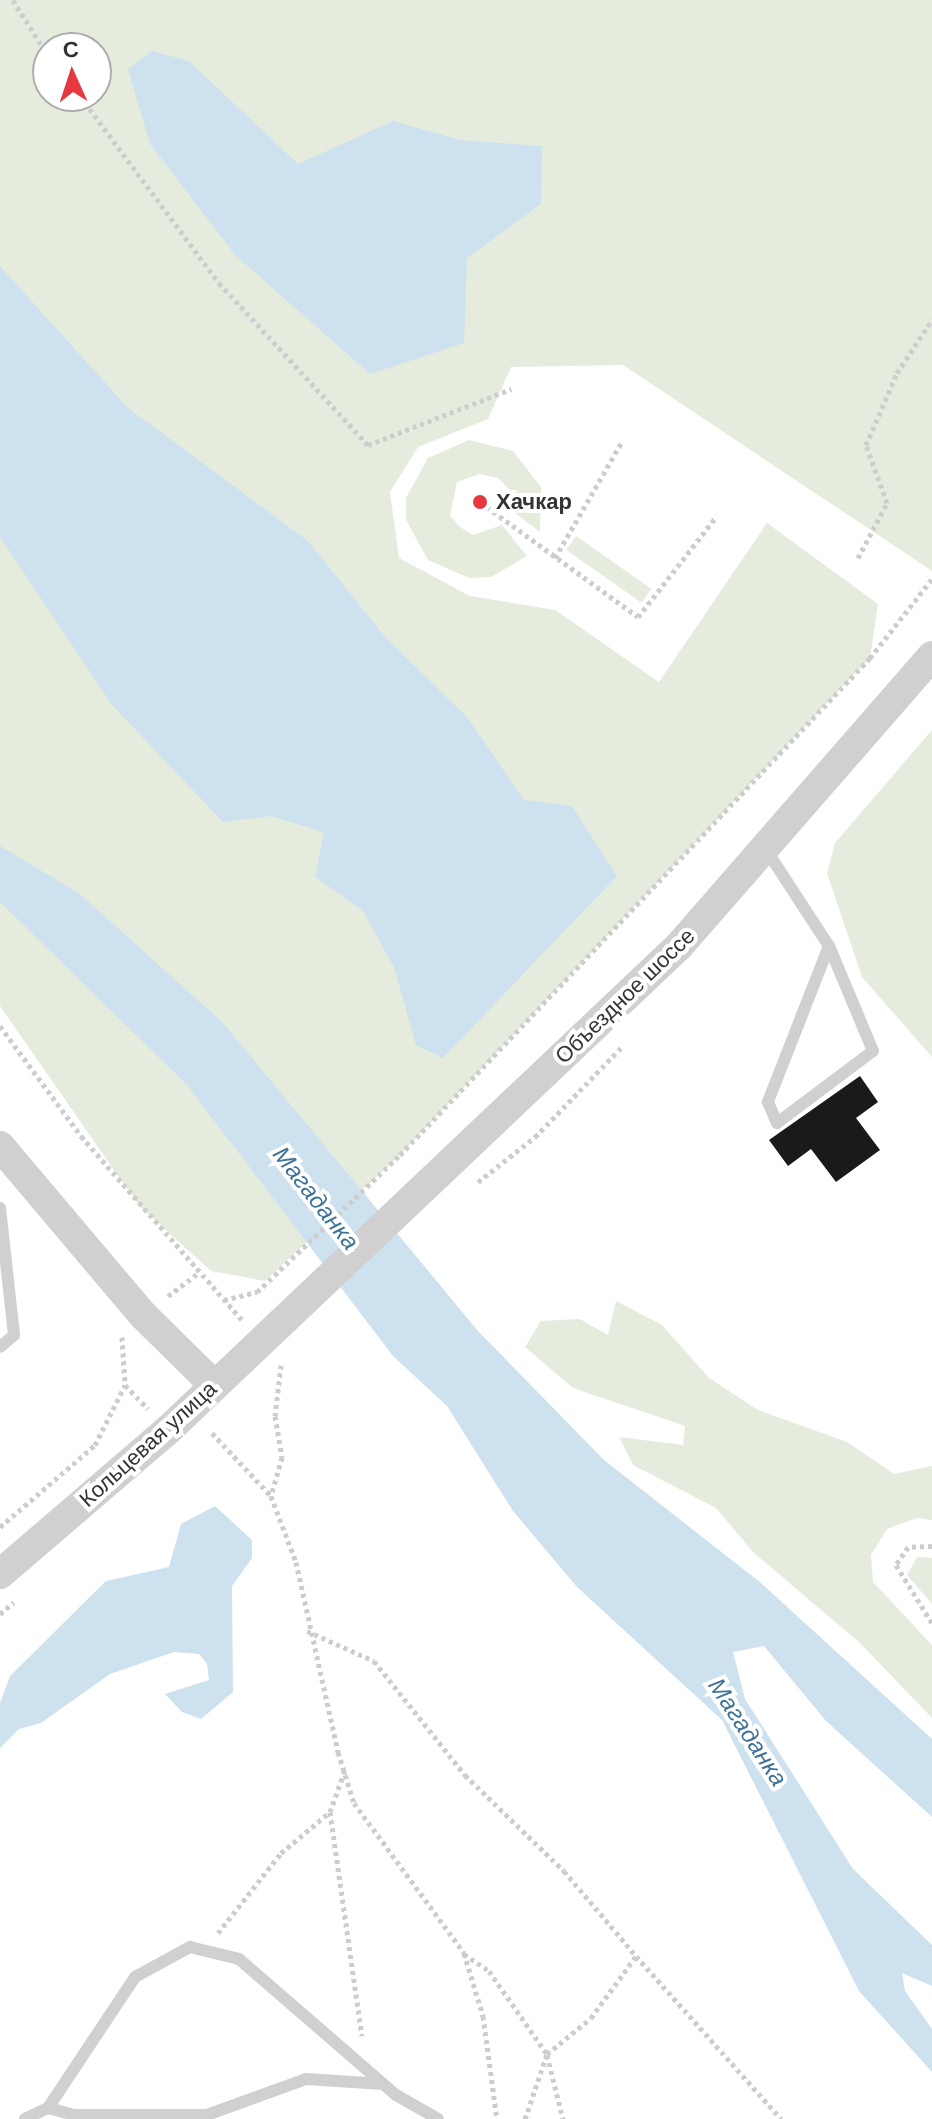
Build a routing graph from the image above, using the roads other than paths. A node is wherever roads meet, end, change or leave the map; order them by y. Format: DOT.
graph roads {
  1 [pos="932,656"];
  2 [pos="767,851"];
  3 [pos="829,946"];
  4 [pos="0,1146"];
  5 [pos="0,1208"];
  6 [pos="292,1311"];
  7 [pos="0,1347"];
  8 [pos="214,1385"];
  9 [pos="0,1574"];
  10 [pos="383,2084"];
  11 [pos="48,2108"];
  12 [pos="25,2119"];
  13 [pos="438,2119"];
  1 -- 2 [label="street, Объездное шоссе"];
  2 -- 3 [label="lane"];
  2 -- 6 [label="street, Объездное шоссе"];
  3 -- 3 [label="lane"];
  4 -- 8 [label="street"];
  5 -- 7 [label="lane"];
  6 -- 8 [label="street, Кольцевая улица"];
  8 -- 9 [label="street, Кольцевая улица"];
  10 -- 11 [label="lane"];
  10 -- 11 [label="lane"];
  10 -- 13 [label="lane"];
  11 -- 12 [label="lane"];
}
